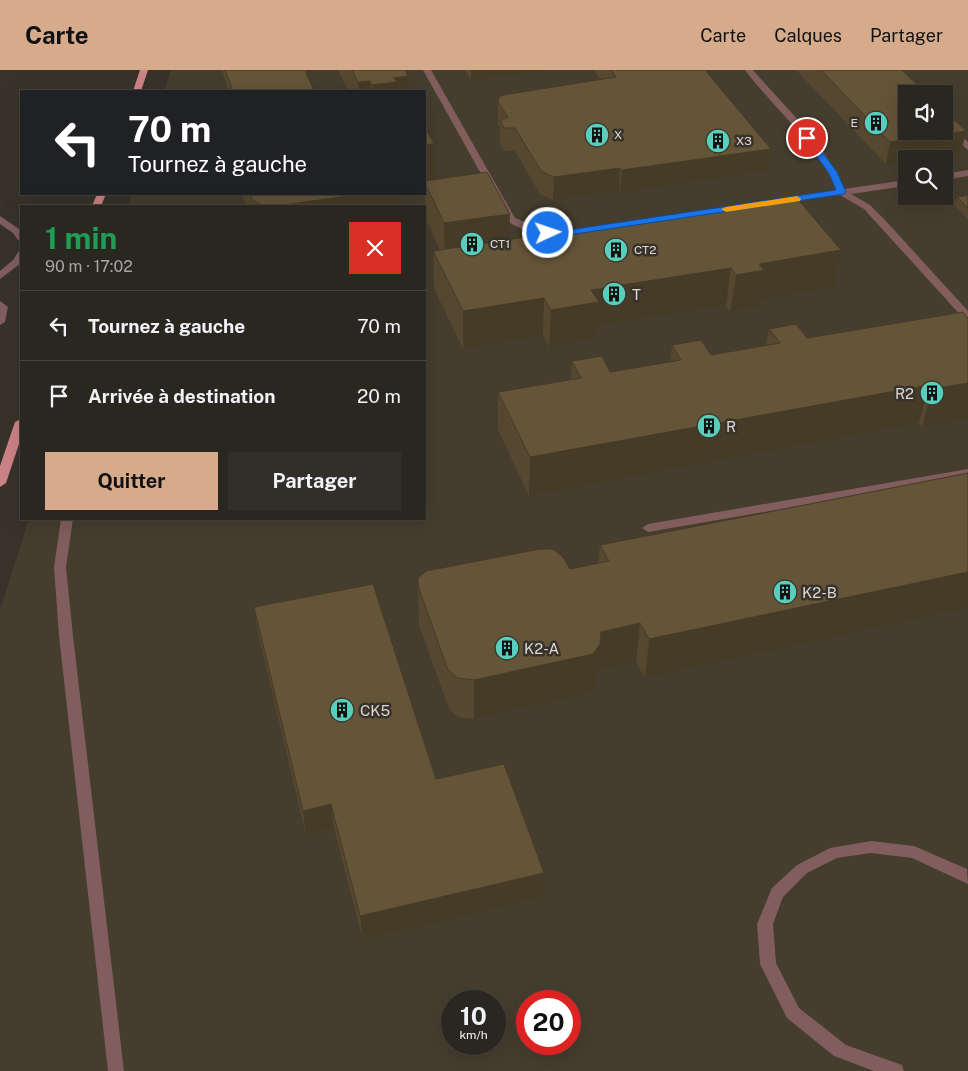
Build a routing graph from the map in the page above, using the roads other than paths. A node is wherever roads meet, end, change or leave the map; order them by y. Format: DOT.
graph roads {
  1 [pos="144,70"];
  2 [pos="428,70"];
  3 [pos="749,70"];
  4 [pos="137,90"];
  5 [pos="953,133"];
  6 [pos="968,147"];
  7 [pos="968,173"];
  8 [pos="953,176"];
  9 [pos="898,183"];
  10 [pos="841,192"];
  11 [pos="776,202"];
  12 [pos="0,219"];
  13 [pos="585,230"];
  14 [pos="20,237"];
  15 [pos="20,256"];
  16 [pos="0,276"];
  17 [pos="0,304"];
  18 [pos="968,317"];
  19 [pos="0,322"];
  20 [pos="20,425"];
  21 [pos="968,473"];
  22 [pos="0,483"];
  23 [pos="67,520"];
  24 [pos="648,528"];
  25 [pos="968,878"];
  26 [pos="116,1071"];
  27 [pos="896,1071"];
  1 -- 4 [label="main road"];
  2 -- 13 [label="lane"];
  3 -- 10 [label="lane"];
  5 -- 6 [label="lane"];
  7 -- 8 [label="lane"];
  9 -- 10 [label="lane"];
  10 -- 11 [label="lane"];
  10 -- 18 [label="lane"];
  12 -- 14 [label="lane"];
  15 -- 16 [label="lane"];
  17 -- 19 [label="lane"];
  20 -- 22 [label="main road"];
  21 -- 24 [label="lane"];
  23 -- 26 [label="lane"];
  25 -- 27 [label="lane"];
}
